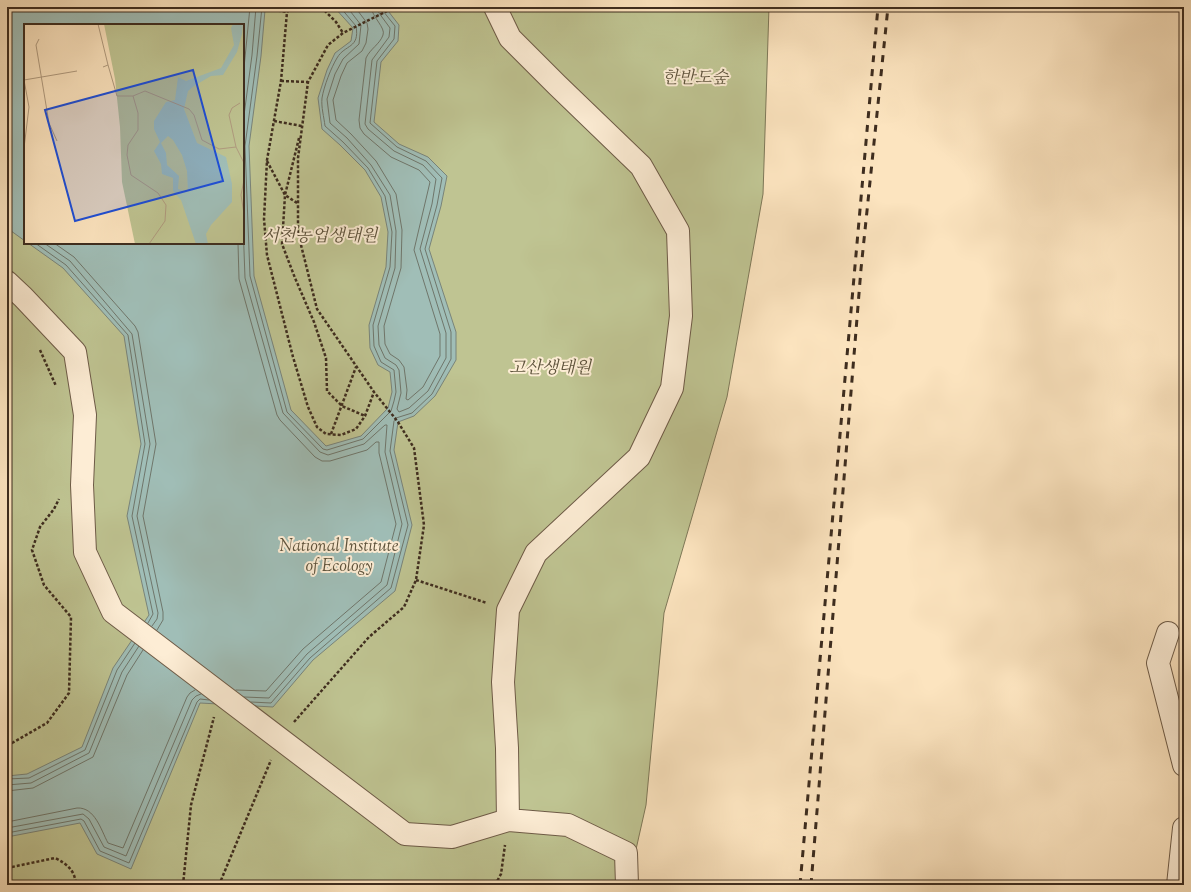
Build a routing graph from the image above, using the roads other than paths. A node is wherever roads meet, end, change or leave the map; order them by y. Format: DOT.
graph roads {
  1 [pos="495,7"];
  2 [pos="7,282"];
  3 [pos="1168,633"];
  4 [pos="1184,765"];
  5 [pos="508,820"];
  6 [pos="1184,828"];
  7 [pos="627,885"];
  8 [pos="1178,885"];
  1 -- 5 [label="street"];
  2 -- 5 [label="street"];
  3 -- 4 [label="street"];
  5 -- 7 [label="street"];
  6 -- 8 [label="street"];
}
